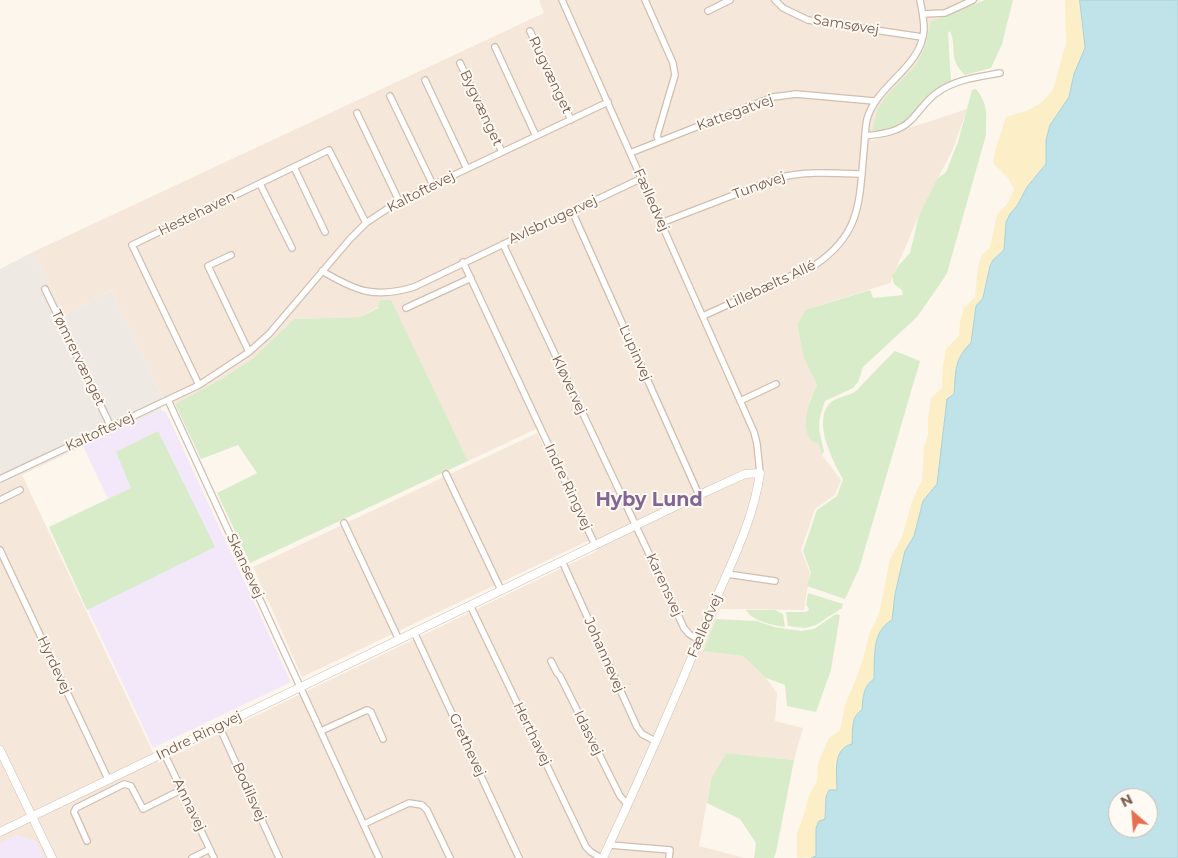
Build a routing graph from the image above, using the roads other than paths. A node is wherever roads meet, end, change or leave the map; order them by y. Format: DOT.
graph roads {
  1 [pos="562,0"];
  2 [pos="645,0"];
  3 [pos="730,0"];
  4 [pos="775,0"];
  5 [pos="920,0"];
  6 [pos="972,0"];
  7 [pos="708,11"];
  8 [pos="923,14"];
  9 [pos="530,31"];
  10 [pos="922,37"];
  11 [pos="495,47"];
  12 [pos="460,63"];
  13 [pos="1000,73"];
  14 [pos="425,80"];
  15 [pos="390,96"];
  16 [pos="874,101"];
  17 [pos="608,102"];
  18 [pos="357,113"];
  19 [pos="571,120"];
  20 [pos="536,136"];
  21 [pos="865,136"];
  22 [pos="659,142"];
  23 [pos="502,152"];
  24 [pos="630,153"];
  25 [pos="294,168"];
  26 [pos="467,169"];
  27 [pos="862,174"];
  28 [pos="642,178"];
  29 [pos="260,184"];
  30 [pos="432,185"];
  31 [pos="399,201"];
  32 [pos="572,211"];
  33 [pos="661,223"];
  34 [pos="366,224"];
  35 [pos="325,232"];
  36 [pos="503,244"];
  37 [pos="292,248"];
  38 [pos="231,255"];
  39 [pos="464,262"];
  40 [pos="322,271"];
  41 [pos="470,278"];
  42 [pos="45,289"];
  43 [pos="406,308"];
  44 [pos="703,316"];
  45 [pos="249,352"];
  46 [pos="776,384"];
  47 [pos="199,386"];
  48 [pos="168,400"];
  49 [pos="740,401"];
  50 [pos="111,427"];
  51 [pos="760,473"];
  52 [pos="446,474"];
  53 [pos="0,479"];
  54 [pos="20,490"];
  55 [pos="699,496"];
  56 [pos="0,500"];
  57 [pos="344,523"];
  58 [pos="636,525"];
  59 [pos="596,545"];
  60 [pos="0,550"];
  61 [pos="562,561"];
  62 [pos="727,574"];
  63 [pos="775,582"];
  64 [pos="501,590"];
  65 [pos="470,605"];
  66 [pos="414,632"];
  67 [pos="399,640"];
  68 [pos="699,640"];
  69 [pos="551,661"];
  70 [pos="301,687"];
  71 [pos="218,726"];
  72 [pos="321,731"];
  73 [pos="383,739"];
  74 [pos="655,741"];
  75 [pos="0,750"];
  76 [pos="164,753"];
  77 [pos="108,779"];
  78 [pos="181,790"];
  79 [pos="628,805"];
  80 [pos="32,817"];
  81 [pos="364,824"];
  82 [pos="0,832"];
  83 [pos="87,841"];
  84 [pos="610,845"];
  85 [pos="210,850"];
  86 [pos="52,858"];
  87 [pos="192,858"];
  88 [pos="214,858"];
  89 [pos="279,858"];
  90 [pos="380,858"];
  91 [pos="450,858"];
  92 [pos="519,858"];
  93 [pos="602,858"];
  94 [pos="669,858"];
  1 -- 17 [label="street, Fælledvej"];
  2 -- 22 [label="street"];
  3 -- 7 [label="street"];
  4 -- 10 [label="street, Samsøvej"];
  5 -- 8 [label="street, Lillebælts Allé"];
  6 -- 8 [label="street"];
  8 -- 10 [label="street, Lillebælts Allé"];
  9 -- 19 [label="street, Rugvænget"];
  10 -- 16 [label="street, Lillebælts Allé"];
  11 -- 20 [label="street"];
  12 -- 23 [label="street, Bygvænget"];
  13 -- 21 [label="street"];
  14 -- 26 [label="street"];
  15 -- 30 [label="street"];
  16 -- 21 [label="street, Lillebælts Allé"];
  16 -- 22 [label="street, Kattegatvej"];
  17 -- 19 [label="street, Kaltoftevej"];
  17 -- 24 [label="street, Fælledvej"];
  18 -- 31 [label="street"];
  19 -- 20 [label="street, Kaltoftevej"];
  20 -- 23 [label="street, Kaltoftevej"];
  21 -- 27 [label="street, Lillebælts Allé"];
  22 -- 24 [label="street, Kattegatvej"];
  23 -- 26 [label="street, Kaltoftevej"];
  24 -- 28 [label="street, Fælledvej"];
  25 -- 29 [label="street, Hestehaven"];
  25 -- 34 [label="street, Hestehaven"];
  25 -- 35 [label="street"];
  26 -- 30 [label="street, Kaltoftevej"];
  27 -- 33 [label="street, Tunøvej"];
  27 -- 44 [label="street, Lillebælts Allé"];
  28 -- 32 [label="street, Avlsbrugervej"];
  28 -- 33 [label="street, Fælledvej"];
  29 -- 37 [label="street"];
  29 -- 47 [label="street, Hestehaven"];
  30 -- 31 [label="street, Kaltoftevej"];
  31 -- 34 [label="street, Kaltoftevej"];
  32 -- 36 [label="street, Avlsbrugervej"];
  32 -- 55 [label="street, Lupinvej"];
  33 -- 44 [label="street, Fælledvej"];
  34 -- 40 [label="street, Kaltoftevej"];
  36 -- 39 [label="street, Avlsbrugervej"];
  36 -- 58 [label="street, Kløvervej"];
  38 -- 45 [label="street"];
  39 -- 40 [label="street, Avlsbrugervej"];
  39 -- 41 [label="street"];
  40 -- 45 [label="street, Kaltoftevej"];
  41 -- 43 [label="street"];
  41 -- 59 [label="street, Indre Ringvej"];
  42 -- 50 [label="street, Tømrervænget"];
  44 -- 49 [label="street, Fælledvej"];
  45 -- 47 [label="street, Kaltoftevej"];
  46 -- 49 [label="street"];
  47 -- 48 [label="street, Kaltoftevej"];
  48 -- 50 [label="street, Kaltoftevej"];
  48 -- 70 [label="street, Skansevej"];
  49 -- 51 [label="street, Fælledvej"];
  50 -- 53 [label="street, Kaltoftevej"];
  51 -- 55 [label="street, Indre Ringvej"];
  51 -- 62 [label="street, Fælledvej"];
  52 -- 64 [label="street"];
  54 -- 56 [label="street"];
  55 -- 58 [label="street, Indre Ringvej"];
  57 -- 67 [label="street"];
  58 -- 59 [label="street, Indre Ringvej"];
  58 -- 68 [label="street, Karensvej"];
  59 -- 61 [label="street, Indre Ringvej"];
  60 -- 77 [label="street, Hyrdevej"];
  61 -- 64 [label="street, Indre Ringvej"];
  61 -- 74 [label="street, Johannevej"];
  62 -- 63 [label="street"];
  62 -- 68 [label="street, Fælledvej"];
  64 -- 65 [label="street, Indre Ringvej"];
  65 -- 66 [label="street, Indre Ringvej"];
  65 -- 93 [label="street, Herthavej"];
  66 -- 67 [label="street, Indre Ringvej"];
  66 -- 92 [label="street, Grethevej"];
  67 -- 70 [label="street, Indre Ringvej"];
  68 -- 74 [label="street, Fælledvej"];
  69 -- 79 [label="street, Idasvej"];
  70 -- 71 [label="street, Indre Ringvej"];
  70 -- 72 [label="street, Skansevej"];
  71 -- 76 [label="street, Indre Ringvej"];
  71 -- 89 [label="street, Bodilsvej"];
  72 -- 73 [label="street"];
  72 -- 81 [label="street, Skansevej"];
  74 -- 79 [label="street, Fælledvej"];
  75 -- 80 [label="street"];
  76 -- 77 [label="street, Indre Ringvej"];
  76 -- 78 [label="street, Annavej"];
  77 -- 80 [label="street, Indre Ringvej"];
  78 -- 83 [label="street"];
  78 -- 85 [label="street, Annavej"];
  79 -- 84 [label="street, Fælledvej"];
  80 -- 82 [label="street, Indre Ringvej"];
  80 -- 86 [label="street"];
  81 -- 90 [label="street, Skansevej"];
  81 -- 91 [label="street"];
  84 -- 93 [label="street, Fælledvej"];
  84 -- 94 [label="street"];
  85 -- 87 [label="street"];
  85 -- 88 [label="street, Annavej"];
}
